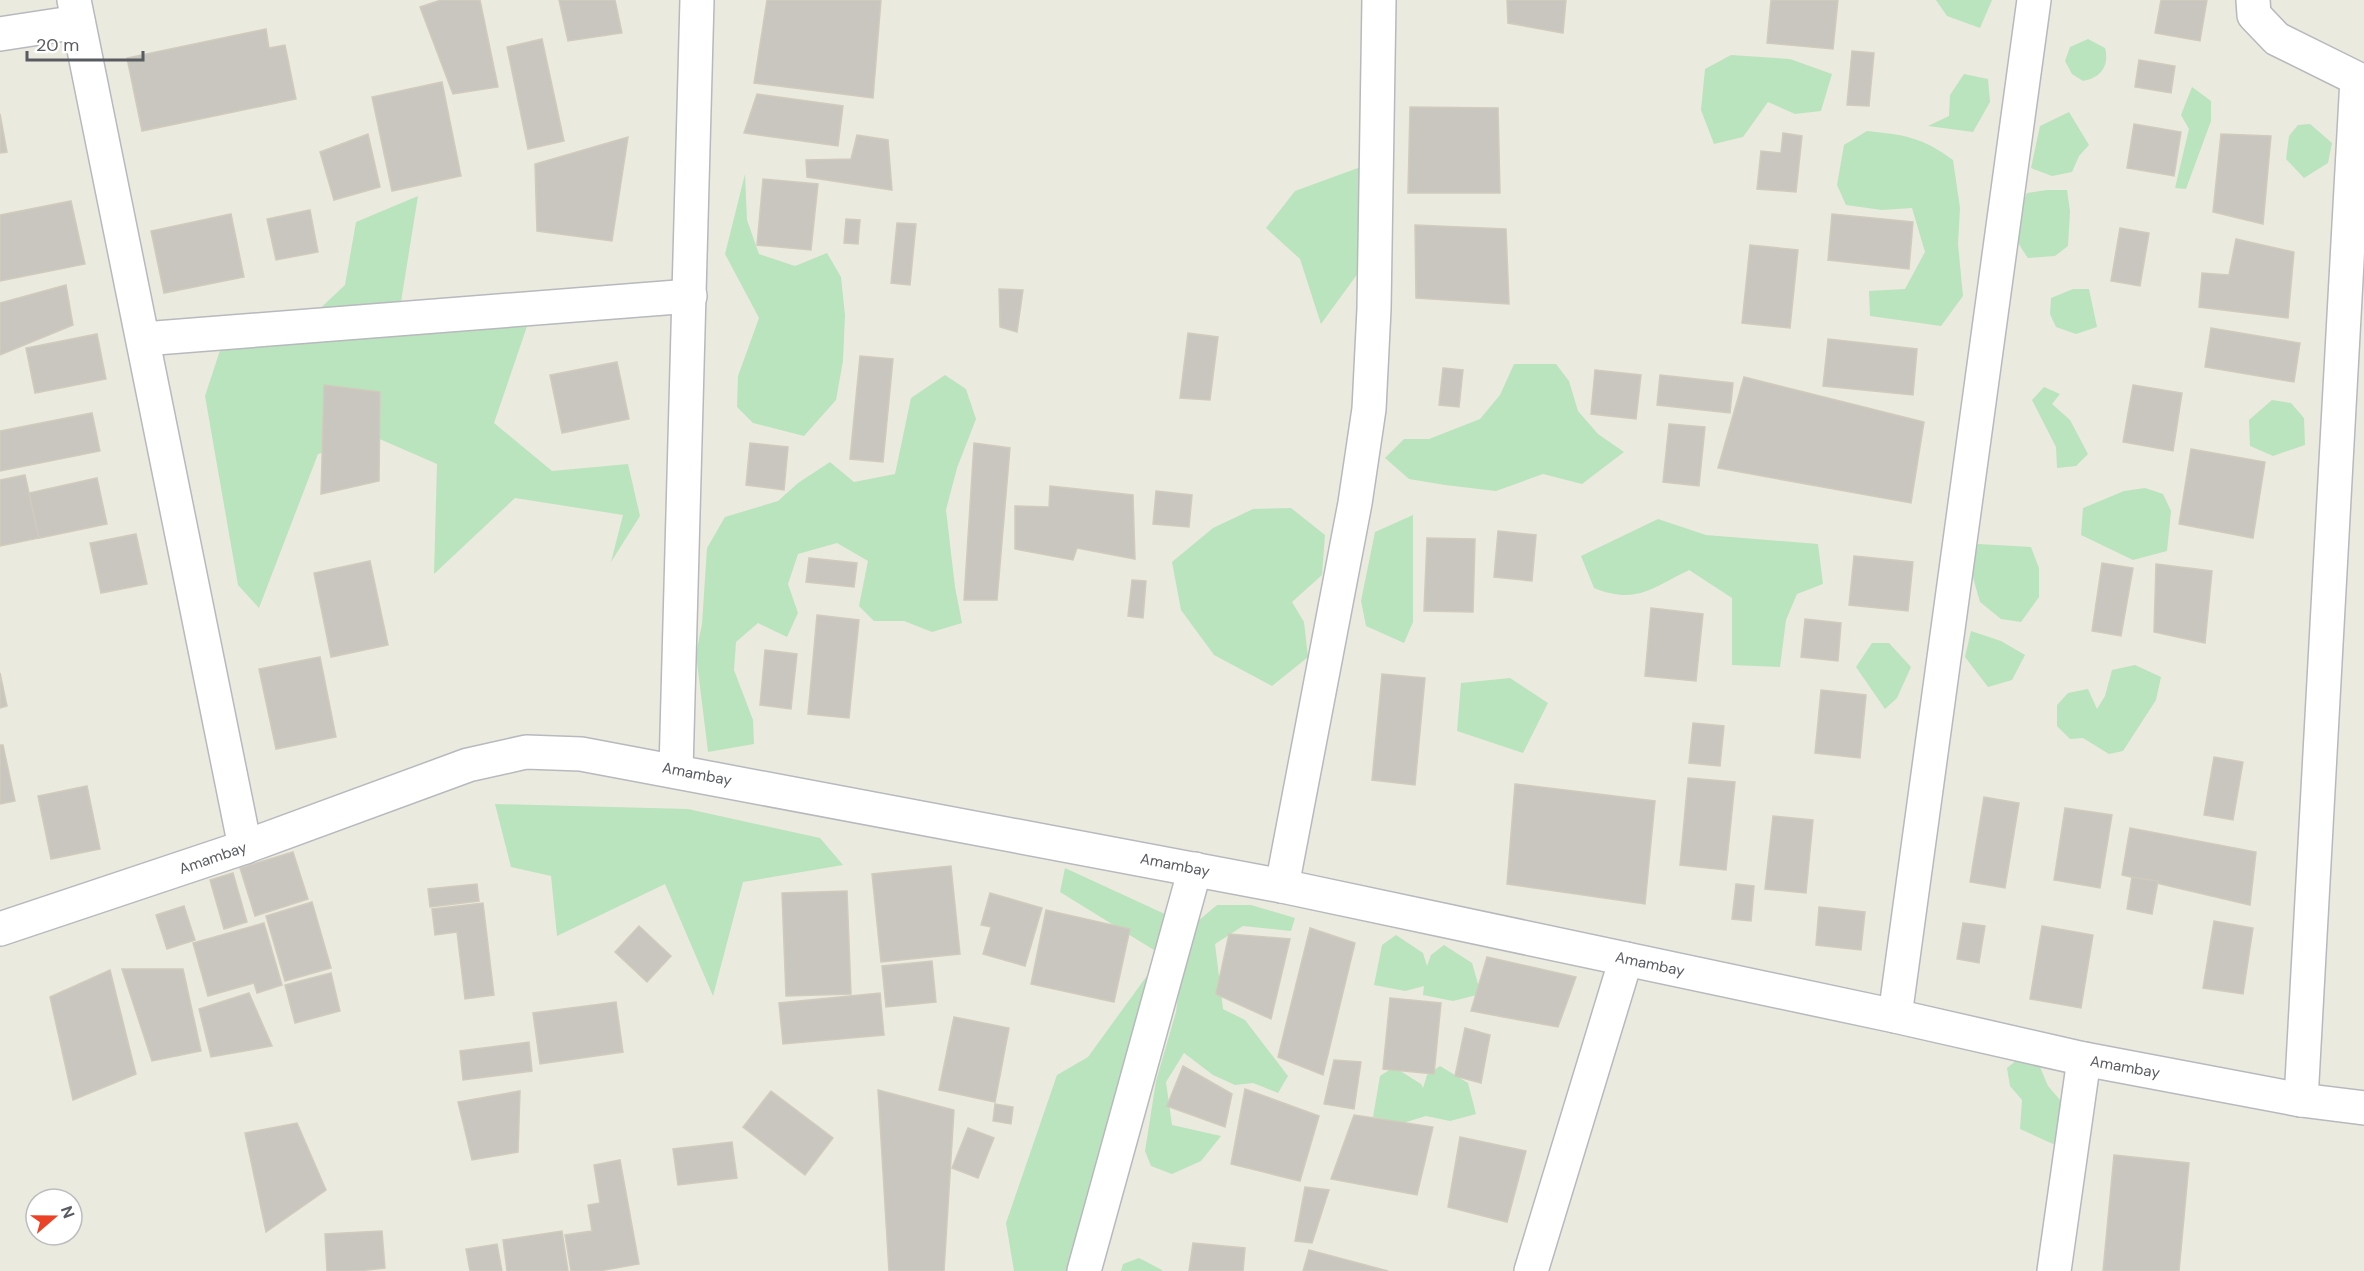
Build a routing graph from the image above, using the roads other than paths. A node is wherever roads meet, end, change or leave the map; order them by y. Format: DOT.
graph roads {
  1 [pos="697,0"];
  2 [pos="1379,0"];
  3 [pos="2034,0"];
  4 [pos="2253,0"];
  5 [pos="76,11"];
  6 [pos="0,34"];
  7 [pos="2360,81"];
  8 [pos="690,296"];
  9 [pos="142,339"];
  10 [pos="676,770"];
  11 [pos="244,847"];
  12 [pos="1195,869"];
  13 [pos="1282,885"];
  14 [pos="0,929"];
  15 [pos="1626,959"];
  16 [pos="1895,1016"];
  17 [pos="2084,1059"];
  18 [pos="2301,1100"];
  19 [pos="2364,1108"];
  20 [pos="1084,1271"];
  21 [pos="1531,1271"];
  22 [pos="2054,1271"];
  1 -- 8 [label="street"];
  2 -- 13 [label="street"];
  3 -- 16 [label="street"];
  4 -- 7 [label="street"];
  5 -- 6 [label="street"];
  5 -- 9 [label="street"];
  7 -- 18 [label="street"];
  8 -- 9 [label="street"];
  8 -- 10 [label="street"];
  9 -- 11 [label="street"];
  10 -- 11 [label="street, Amambay"];
  10 -- 12 [label="street, Amambay"];
  11 -- 14 [label="street, Amambay"];
  12 -- 13 [label="street, Amambay"];
  12 -- 20 [label="street"];
  13 -- 15 [label="street, Amambay"];
  15 -- 16 [label="street, Amambay"];
  15 -- 21 [label="street"];
  16 -- 17 [label="street, Amambay"];
  17 -- 18 [label="street, Amambay"];
  17 -- 22 [label="street"];
  18 -- 19 [label="street, Amambay"];
}
